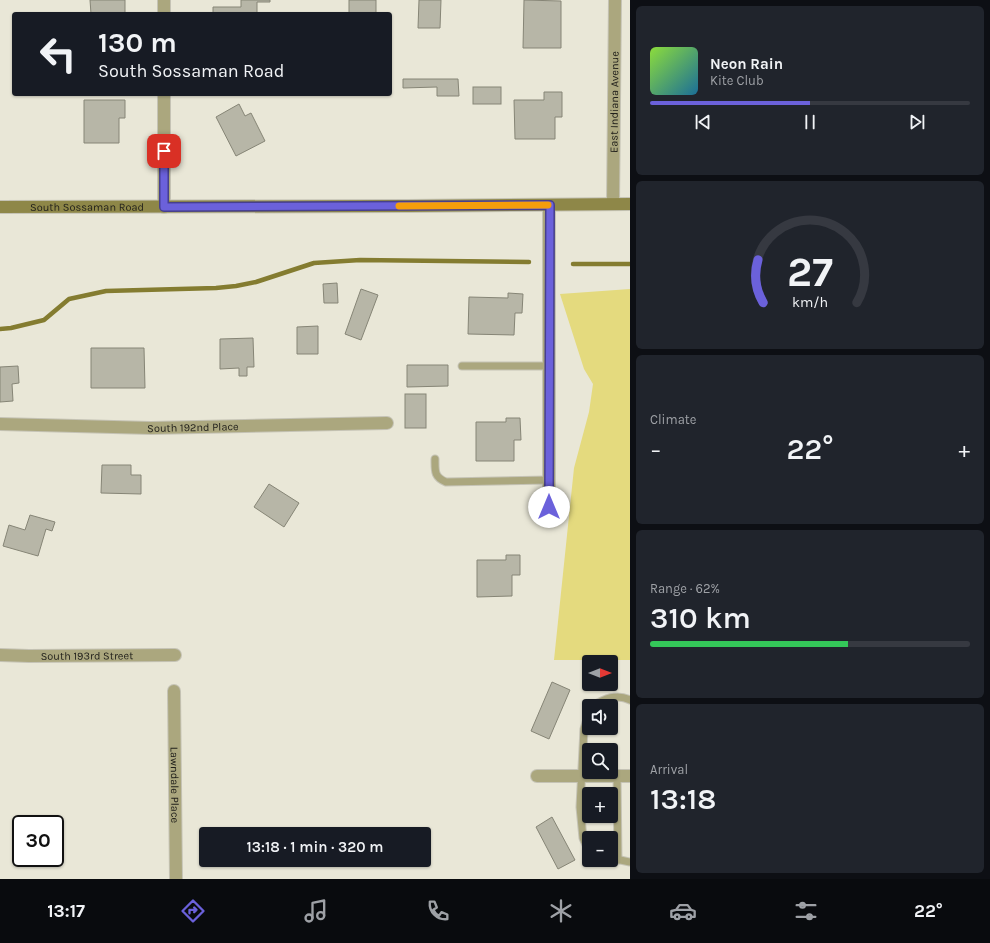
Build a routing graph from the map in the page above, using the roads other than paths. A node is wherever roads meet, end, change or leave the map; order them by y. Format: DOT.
graph roads {
  1 [pos="164,0"];
  2 [pos="615,0"];
  3 [pos="164,12"];
  4 [pos="164,96"];
  5 [pos="613,204"];
  6 [pos="630,204"];
  7 [pos="550,205"];
  8 [pos="0,207"];
  9 [pos="164,207"];
  10 [pos="462,366"];
  11 [pos="550,366"];
  12 [pos="387,423"];
  13 [pos="0,424"];
  14 [pos="435,459"];
  15 [pos="549,480"];
  16 [pos="549,520"];
  17 [pos="175,654"];
  18 [pos="0,655"];
  19 [pos="174,691"];
  20 [pos="603,699"];
  21 [pos="630,700"];
  22 [pos="584,735"];
  23 [pos="537,776"];
  24 [pos="618,776"];
  25 [pos="630,776"];
  26 [pos="581,777"];
  27 [pos="617,779"];
  28 [pos="582,831"];
  29 [pos="616,831"];
  30 [pos="618,860"];
  31 [pos="630,862"];
  32 [pos="176,879"];
  1 -- 3 [label="street"];
  2 -- 5 [label="street, East Indiana Avenue"];
  4 -- 9 [label="street"];
  5 -- 6 [label="main road, South Sossaman Road"];
  5 -- 7 [label="main road, South Sossaman Road"];
  7 -- 9 [label="main road, South Sossaman Road"];
  7 -- 11 [label="street"];
  8 -- 9 [label="main road, South Sossaman Road"];
  10 -- 11 [label="lane"];
  11 -- 15 [label="street"];
  12 -- 13 [label="street, South 192nd Place"];
  14 -- 15 [label="lane"];
  15 -- 16 [label="street"];
  17 -- 18 [label="street, South 193rd Street"];
  19 -- 32 [label="street, Lawndale Place"];
  20 -- 21 [label="lane"];
  22 -- 26 [label="lane"];
  23 -- 26 [label="street"];
  24 -- 25 [label="street"];
  26 -- 28 [label="lane"];
  27 -- 29 [label="lane"];
  30 -- 31 [label="lane"];
}
